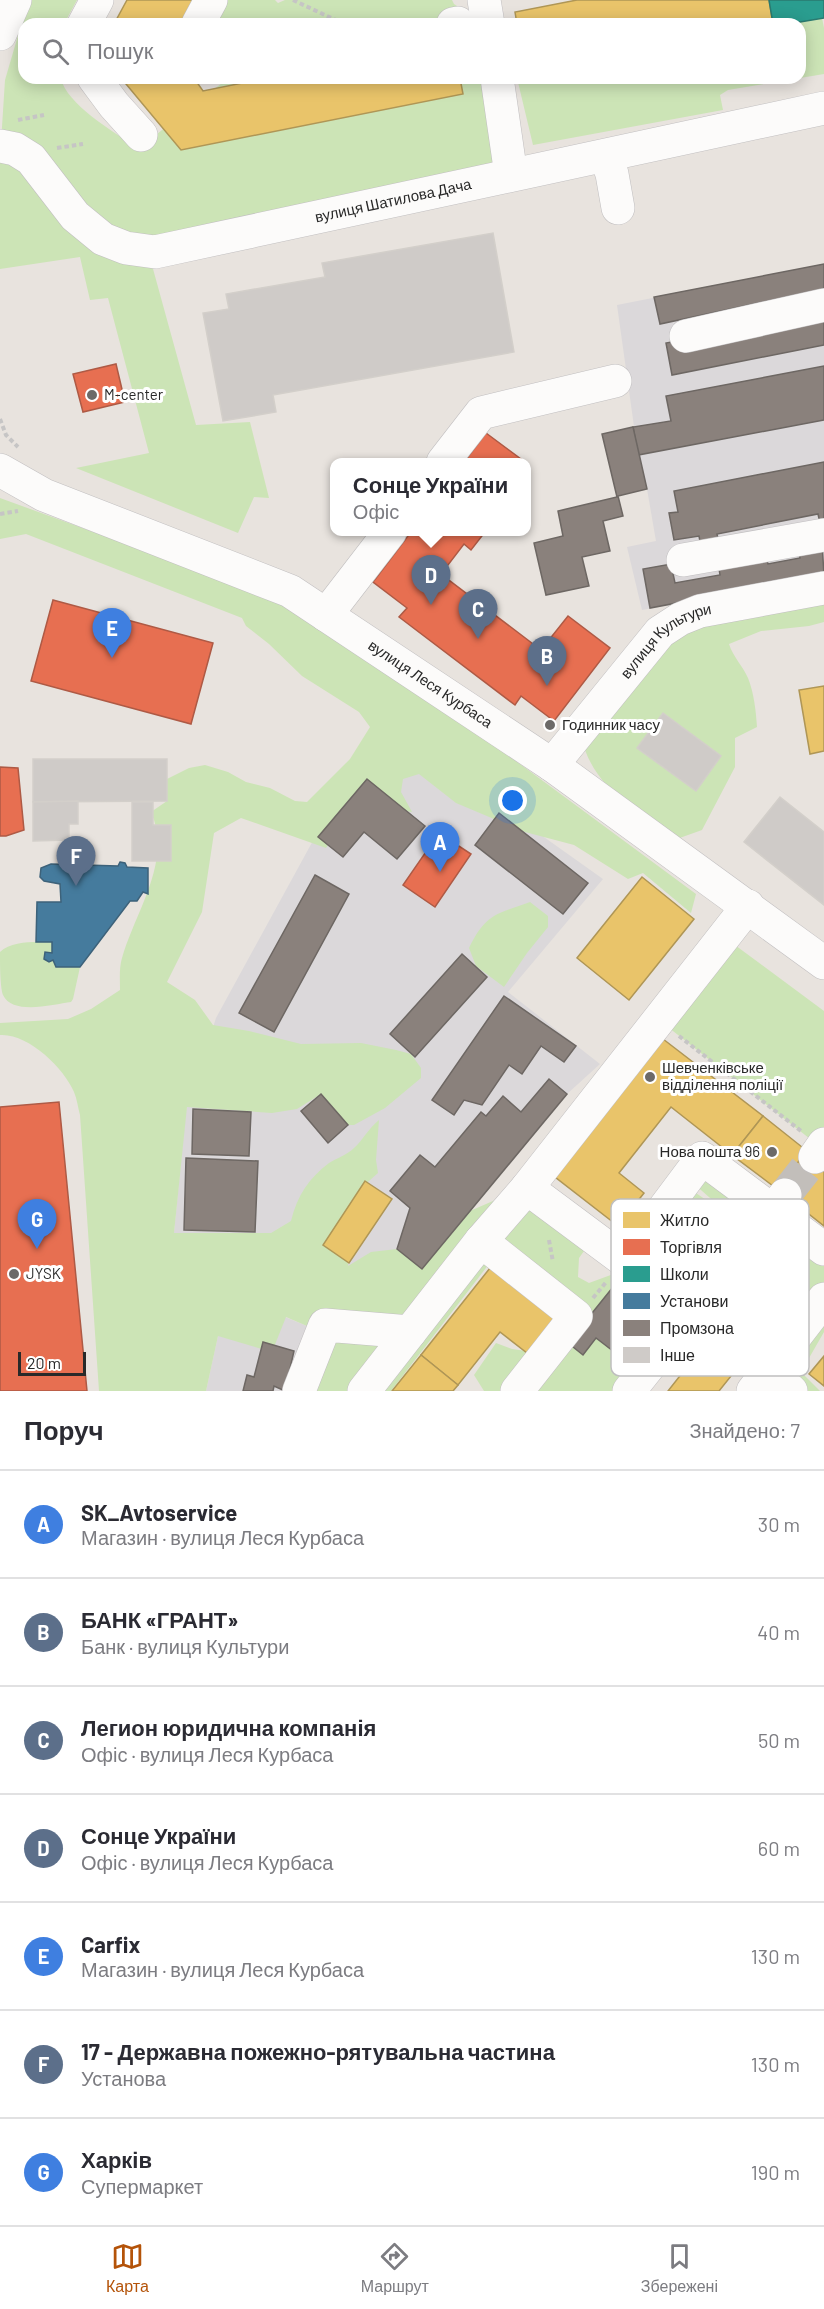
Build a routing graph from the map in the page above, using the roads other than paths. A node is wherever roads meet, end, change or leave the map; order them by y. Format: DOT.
graph roads {
  1 [pos="15,0"];
  2 [pos="97,0"];
  3 [pos="211,0"];
  4 [pos="484,0"];
  5 [pos="87,18"];
  6 [pos="201,18"];
  7 [pos="470,18"];
  8 [pos="0,34"];
  9 [pos="98,84"];
  10 [pos="498,84"];
  11 [pos="824,108"];
  12 [pos="5,134"];
  13 [pos="141,135"];
  14 [pos="606,156"];
  15 [pos="511,175"];
  16 [pos="618,208"];
  17 [pos="824,305"];
  18 [pos="686,336"];
  19 [pos="615,381"];
  20 [pos="446,458"];
  21 [pos="0,470"];
  22 [pos="824,535"];
  23 [pos="386,536"];
  24 [pos="683,560"];
  25 [pos="824,588"];
  26 [pos="326,615"];
  27 [pos="552,765"];
  28 [pos="748,906"];
  29 [pos="824,963"];
  30 [pos="535,1194"];
  31 [pos="671,1199"];
  32 [pos="772,1199"];
  33 [pos="809,1234"];
  34 [pos="481,1241"];
  35 [pos="824,1249"];
  36 [pos="611,1251"];
  37 [pos="824,1299"];
  38 [pos="809,1323"];
  39 [pos="410,1332"];
  40 [pos="641,1376"];
  41 [pos="299,1391"];
  42 [pos="363,1391"];
  43 [pos="517,1391"];
  44 [pos="629,1391"];
  1 -- 8 [label="street"];
  2 -- 5 [label="street"];
  3 -- 6 [label="street"];
  4 -- 7 [label="street"];
  9 -- 13 [label="street"];
  10 -- 15 [label="street"];
  11 -- 14 [label="street, вулиця Шатилова Дача"];
  12 -- 15 [label="street, вулиця Шатилова Дача"];
  14 -- 15 [label="street, вулиця Шатилова Дача"];
  14 -- 16 [label="street"];
  17 -- 18 [label="street"];
  19 -- 20 [label="street"];
  21 -- 26 [label="street, вулиця Леся Курбаса"];
  22 -- 24 [label="street"];
  23 -- 26 [label="street"];
  25 -- 27 [label="street, вулиця Культури"];
  26 -- 27 [label="street, вулиця Леся Курбаса"];
  27 -- 28 [label="street, вулиця Леся Курбаса"];
  28 -- 29 [label="street, вулиця Леся Курбаса"];
  28 -- 30 [label="street"];
  30 -- 34 [label="street"];
  30 -- 36 [label="street"];
  31 -- 32 [label="street"];
  33 -- 35 [label="street"];
  34 -- 39 [label="street"];
  34 -- 43 [label="street"];
  37 -- 38 [label="street"];
  39 -- 41 [label="street"];
  39 -- 42 [label="street"];
  40 -- 44 [label="street"];
}
